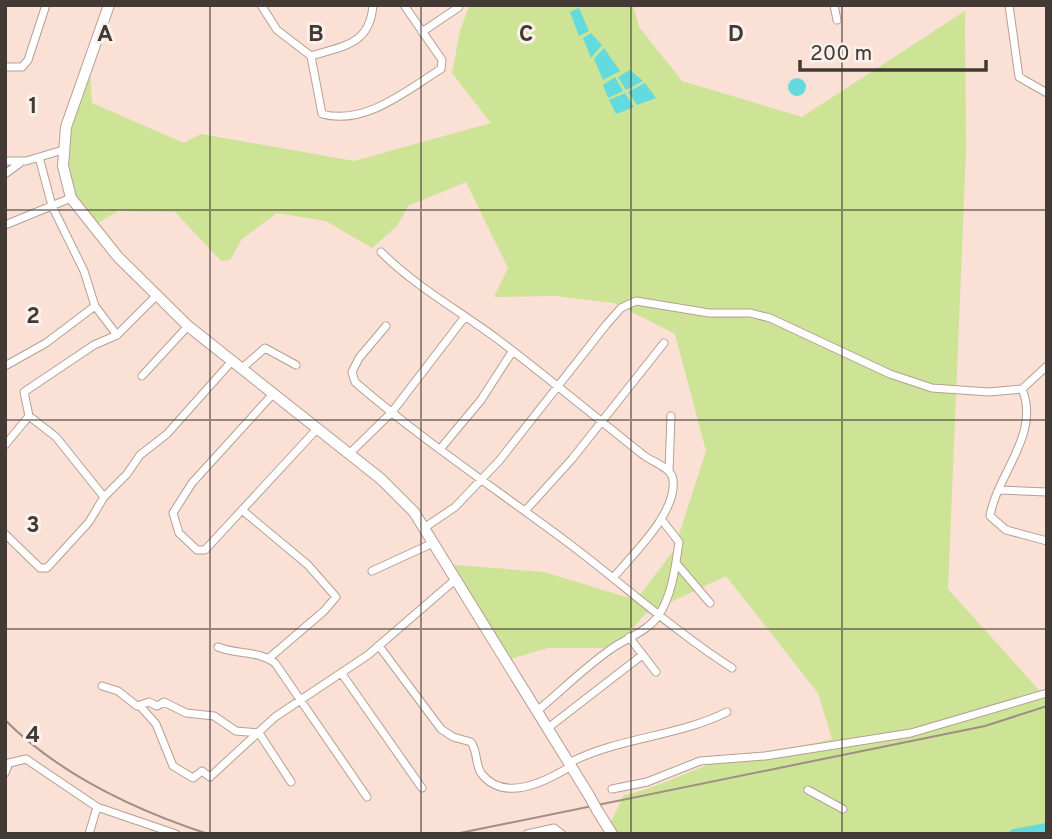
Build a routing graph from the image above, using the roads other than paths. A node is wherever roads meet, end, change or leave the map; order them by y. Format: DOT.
graph roads {
  1 [pos="46,5"];
  2 [pos="109,5"];
  3 [pos="261,5"];
  4 [pos="373,5"];
  5 [pos="404,5"];
  6 [pos="834,5"];
  7 [pos="1009,5"];
  8 [pos="459,7"];
  9 [pos="837,20"];
  10 [pos="422,32"];
  11 [pos="311,56"];
  12 [pos="5,66"];
  13 [pos="1047,93"];
  14 [pos="63,150"];
  15 [pos="39,157"];
  16 [pos="5,161"];
  17 [pos="21,162"];
  18 [pos="5,174"];
  19 [pos="71,198"];
  20 [pos="52,206"];
  21 [pos="5,225"];
  22 [pos="381,252"];
  23 [pos="156,296"];
  24 [pos="95,306"];
  25 [pos="464,318"];
  26 [pos="188,326"];
  27 [pos="386,326"];
  28 [pos="117,335"];
  29 [pos="664,343"];
  30 [pos="512,352"];
  31 [pos="232,361"];
  32 [pos="296,365"];
  33 [pos="5,366"];
  34 [pos="1047,366"];
  35 [pos="241,369"];
  36 [pos="142,376"];
  37 [pos="557,385"];
  38 [pos="1022,389"];
  39 [pos="272,395"];
  40 [pos="392,412"];
  41 [pos="29,416"];
  42 [pos="671,416"];
  43 [pos="601,419"];
  44 [pos="316,430"];
  45 [pos="5,445"];
  46 [pos="441,448"];
  47 [pos="349,454"];
  48 [pos="669,471"];
  49 [pos="482,479"];
  50 [pos="1000,489"];
  51 [pos="1047,492"];
  52 [pos="104,497"];
  53 [pos="242,510"];
  54 [pos="525,511"];
  55 [pos="661,519"];
  56 [pos="424,528"];
  57 [pos="5,534"];
  58 [pos="1047,541"];
  59 [pos="433,543"];
  60 [pos="676,563"];
  61 [pos="372,571"];
  62 [pos="613,578"];
  63 [pos="456,579"];
  64 [pos="710,603"];
  65 [pos="658,616"];
  66 [pos="629,637"];
  67 [pos="379,646"];
  68 [pos="218,647"];
  69 [pos="641,656"];
  70 [pos="268,659"];
  71 [pos="732,668"];
  72 [pos="656,671"];
  73 [pos="342,674"];
  74 [pos="102,686"];
  75 [pos="1047,693"];
  76 [pos="299,703"];
  77 [pos="141,706"];
  78 [pos="537,711"];
  79 [pos="727,712"];
  80 [pos="548,728"];
  81 [pos="259,733"];
  82 [pos="570,764"];
  83 [pos="5,773"];
  84 [pos="291,782"];
  85 [pos="422,788"];
  86 [pos="612,789"];
  87 [pos="808,790"];
  88 [pos="367,797"];
  89 [pos="97,807"];
  90 [pos="843,809"];
  91 [pos="89,834"];
  92 [pos="176,834"];
  93 [pos="527,834"];
  94 [pos="562,834"];
  95 [pos="612,834"];
  1 -- 12 [label="street"];
  2 -- 14 [label="street"];
  3 -- 11 [label="street"];
  4 -- 11 [label="street"];
  5 -- 10 [label="street"];
  6 -- 9 [label="street"];
  7 -- 13 [label="street"];
  8 -- 10 [label="street"];
  10 -- 11 [label="street"];
  14 -- 15 [label="street"];
  14 -- 19 [label="street"];
  15 -- 17 [label="street"];
  15 -- 20 [label="street"];
  16 -- 17 [label="street"];
  17 -- 18 [label="street"];
  19 -- 20 [label="street"];
  19 -- 23 [label="street"];
  20 -- 21 [label="street"];
  20 -- 24 [label="street"];
  22 -- 25 [label="street"];
  23 -- 26 [label="street"];
  23 -- 28 [label="street"];
  24 -- 28 [label="street"];
  24 -- 33 [label="street"];
  25 -- 30 [label="street"];
  25 -- 40 [label="street"];
  26 -- 31 [label="street"];
  26 -- 36 [label="street"];
  27 -- 40 [label="street"];
  28 -- 41 [label="street"];
  29 -- 43 [label="street"];
  30 -- 37 [label="street"];
  30 -- 46 [label="street"];
  31 -- 35 [label="street"];
  31 -- 52 [label="street"];
  32 -- 35 [label="street"];
  34 -- 38 [label="street"];
  35 -- 39 [label="street"];
  37 -- 38 [label="street"];
  37 -- 43 [label="street"];
  37 -- 49 [label="street"];
  38 -- 50 [label="street"];
  39 -- 44 [label="street"];
  39 -- 53 [label="street"];
  40 -- 46 [label="street"];
  40 -- 47 [label="street"];
  41 -- 45 [label="street"];
  41 -- 52 [label="street"];
  42 -- 48 [label="street"];
  43 -- 48 [label="street"];
  43 -- 54 [label="street"];
  44 -- 47 [label="street"];
  44 -- 53 [label="street"];
  46 -- 49 [label="street"];
  47 -- 56 [label="street"];
  48 -- 55 [label="street"];
  49 -- 54 [label="street"];
  49 -- 56 [label="street"];
  50 -- 51 [label="street"];
  50 -- 58 [label="street"];
  52 -- 57 [label="street"];
  53 -- 70 [label="street"];
  54 -- 62 [label="street"];
  55 -- 60 [label="street"];
  55 -- 62 [label="street"];
  56 -- 59 [label="street"];
  59 -- 61 [label="street"];
  59 -- 63 [label="street"];
  60 -- 64 [label="street"];
  60 -- 65 [label="street"];
  62 -- 65 [label="street"];
  63 -- 67 [label="street"];
  63 -- 78 [label="street"];
  65 -- 66 [label="street"];
  65 -- 71 [label="street"];
  66 -- 69 [label="street"];
  66 -- 78 [label="street"];
  67 -- 73 [label="street"];
  67 -- 82 [label="street"];
  68 -- 70 [label="street"];
  69 -- 72 [label="street"];
  69 -- 80 [label="street"];
  70 -- 76 [label="street"];
  73 -- 76 [label="street"];
  73 -- 85 [label="street"];
  74 -- 77 [label="street"];
  75 -- 86 [label="street"];
  76 -- 81 [label="street"];
  76 -- 88 [label="street"];
  77 -- 81 [label="street"];
  77 -- 81 [label="street"];
  78 -- 80 [label="street"];
  79 -- 82 [label="street"];
  80 -- 82 [label="street"];
  81 -- 84 [label="street"];
  82 -- 95 [label="street, bridge"];
  83 -- 89 [label="street"];
  87 -- 90 [label="street"];
  89 -- 91 [label="street"];
  89 -- 92 [label="street"];
  93 -- 94 [label="street"];
}
